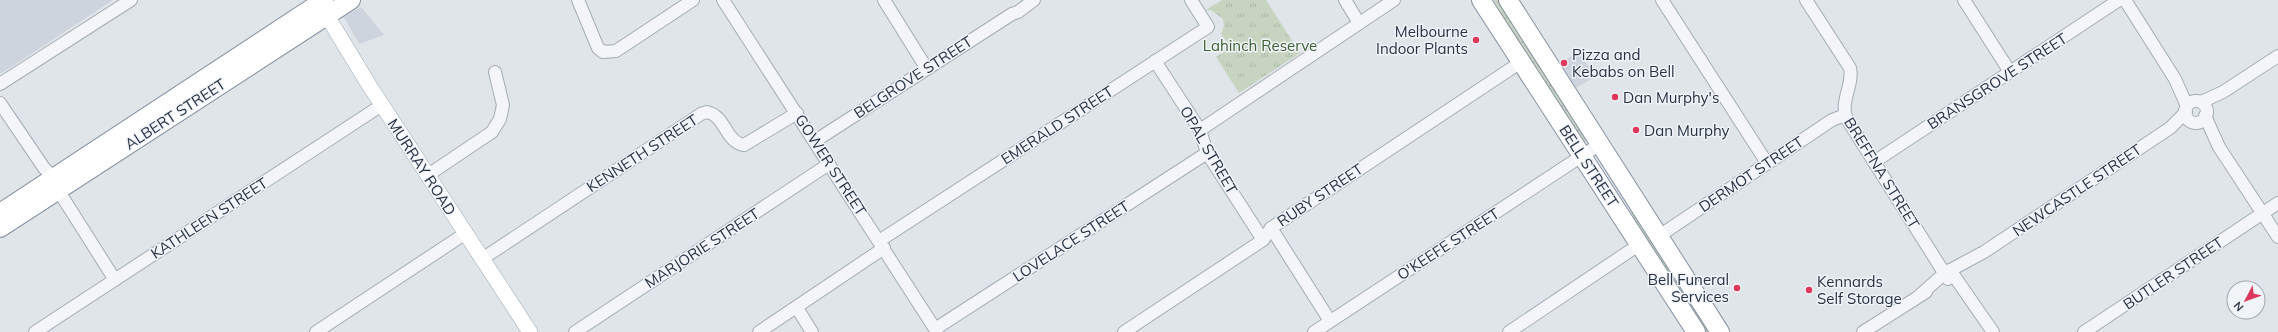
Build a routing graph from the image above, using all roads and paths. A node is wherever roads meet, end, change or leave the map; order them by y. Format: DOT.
graph roads {
  1 [pos="131,0"];
  2 [pos="351,0"];
  3 [pos="578,0"];
  4 [pos="693,0"];
  5 [pos="723,0"];
  6 [pos="884,0"];
  7 [pos="1028,0"];
  8 [pos="1034,0"];
  9 [pos="1190,0"];
  10 [pos="1345,0"];
  11 [pos="1394,0"];
  12 [pos="1481,0"];
  13 [pos="1508,0"];
  14 [pos="1662,0"];
  15 [pos="1806,0"];
  16 [pos="1964,0"];
  17 [pos="2119,0"];
  18 [pos="2125,0"];
  19 [pos="322,5"];
  20 [pos="1012,14"];
  21 [pos="1359,23"];
  22 [pos="2278,56"];
  23 [pos="1155,61"];
  24 [pos="1521,62"];
  25 [pos="927,68"];
  26 [pos="495,72"];
  27 [pos="2010,72"];
  28 [pos="0,84"];
  29 [pos="0,103"];
  30 [pos="382,105"];
  31 [pos="2196,111"];
  32 [pos="797,113"];
  33 [pos="1845,115"];
  34 [pos="1200,130"];
  35 [pos="815,141"];
  36 [pos="1600,144"];
  37 [pos="1207,153"];
  38 [pos="1582,156"];
  39 [pos="1874,162"];
  40 [pos="1767,163"];
  41 [pos="829,164"];
  42 [pos="428,175"];
  43 [pos="52,179"];
  44 [pos="2278,202"];
  45 [pos="0,213"];
  46 [pos="2262,213"];
  47 [pos="0,228"];
  48 [pos="1271,228"];
  49 [pos="466,233"];
  50 [pos="1659,236"];
  51 [pos="2278,237"];
  52 [pos="1263,240"];
  53 [pos="882,244"];
  54 [pos="1640,244"];
  55 [pos="482,259"];
  56 [pos="1952,273"];
  57 [pos="115,280"];
  58 [pos="797,308"];
  59 [pos="1330,321"];
  60 [pos="936,330"];
  61 [pos="35,332"];
  62 [pos="316,332"];
  63 [pos="530,332"];
  64 [pos="575,332"];
  65 [pos="759,332"];
  66 [pos="812,332"];
  67 [pos="1124,332"];
  68 [pos="1314,332"];
  69 [pos="1509,332"];
  70 [pos="1696,332"];
  71 [pos="1720,332"];
  72 [pos="1863,332"];
  73 [pos="1993,332"];
  74 [pos="2084,332"];
  1 -- 28 [label="street"];
  2 -- 19 [label="highway, ALBERT STREET"];
  3 -- 4 [label="street"];
  5 -- 32 [label="street, GOWER STREET"];
  6 -- 25 [label="street"];
  7 -- 20 [label="street, BELGROVE STREET"];
  8 -- 20 [label="street, BELGROVE STREET"];
  9 -- 23 [label="street, EMERALD STREET"];
  10 -- 21 [label="street"];
  11 -- 21 [label="street"];
  12 -- 24 [label="highway, BELL STREET"];
  13 -- 36 [label="highway, BELL STREET"];
  14 -- 40 [label="street"];
  15 -- 33 [label="street, BREFFNA STREET"];
  16 -- 27 [label="street"];
  17 -- 27 [label="street, BRANSGROVE STREET"];
  18 -- 31 [label="street"];
  19 -- 30 [label="main road, MURRAY ROAD"];
  19 -- 43 [label="highway, ALBERT STREET"];
  20 -- 25 [label="street, BELGROVE STREET"];
  21 -- 34 [label="street"];
  22 -- 31 [label="street, NEWCASTLE STREET"];
  23 -- 34 [label="street, OPAL STREET"];
  23 -- 53 [label="street, EMERALD STREET"];
  24 -- 38 [label="highway, BELL STREET"];
  24 -- 48 [label="street, RUBY STREET"];
  25 -- 35 [label="street, BELGROVE STREET"];
  26 -- 42 [label="street"];
  27 -- 39 [label="street, BRANSGROVE STREET"];
  29 -- 43 [label="street"];
  30 -- 42 [label="main road, MURRAY ROAD"];
  30 -- 57 [label="street, KATHLEEN STREET"];
  31 -- 46 [label="street"];
  31 -- 56 [label="street, NEWCASTLE STREET"];
  32 -- 35 [label="street, GOWER STREET"];
  32 -- 55 [label="street, KENNETH STREET"];
  33 -- 39 [label="street, BREFFNA STREET"];
  33 -- 40 [label="street, DERMOT STREET"];
  34 -- 37 [label="street, OPAL STREET"];
  35 -- 41 [label="street, GOWER STREET"];
  36 -- 38 [label="street, O'KEEFE STREET"];
  36 -- 50 [label="highway, BELL STREET"];
  37 -- 52 [label="street, OPAL STREET"];
  37 -- 60 [label="street, LOVELACE STREET"];
  38 -- 54 [label="highway, BELL STREET"];
  38 -- 59 [label="street, O'KEEFE STREET"];
  39 -- 56 [label="street, BREFFNA STREET"];
  40 -- 50 [label="street, DERMOT STREET"];
  41 -- 53 [label="street, GOWER STREET"];
  41 -- 64 [label="street, MARJORIE STREET"];
  42 -- 49 [label="main road, MURRAY ROAD"];
  43 -- 45 [label="highway, ALBERT STREET"];
  43 -- 47 [label="highway, ALBERT STREET"];
  43 -- 57 [label="street"];
  44 -- 46 [label="street, BUTLER STREET"];
  46 -- 51 [label="street"];
  46 -- 74 [label="street, BUTLER STREET"];
  48 -- 52 [label="street, RUBY STREET"];
  48 -- 59 [label="street"];
  49 -- 55 [label="main road, MURRAY ROAD"];
  49 -- 62 [label="street"];
  50 -- 71 [label="highway, BELL STREET"];
  52 -- 67 [label="street, RUBY STREET"];
  53 -- 58 [label="street, EMERALD STREET"];
  53 -- 60 [label="street, GOWER STREET"];
  54 -- 69 [label="street"];
  54 -- 70 [label="highway, BELL STREET"];
  55 -- 63 [label="main road, MURRAY ROAD"];
  56 -- 72 [label="street, NEWCASTLE STREET"];
  56 -- 73 [label="street, BREFFNA STREET"];
  57 -- 61 [label="street, KATHLEEN STREET"];
  58 -- 65 [label="street, EMERALD STREET"];
  58 -- 66 [label="street"];
  59 -- 68 [label="street, O'KEEFE STREET"];
}
